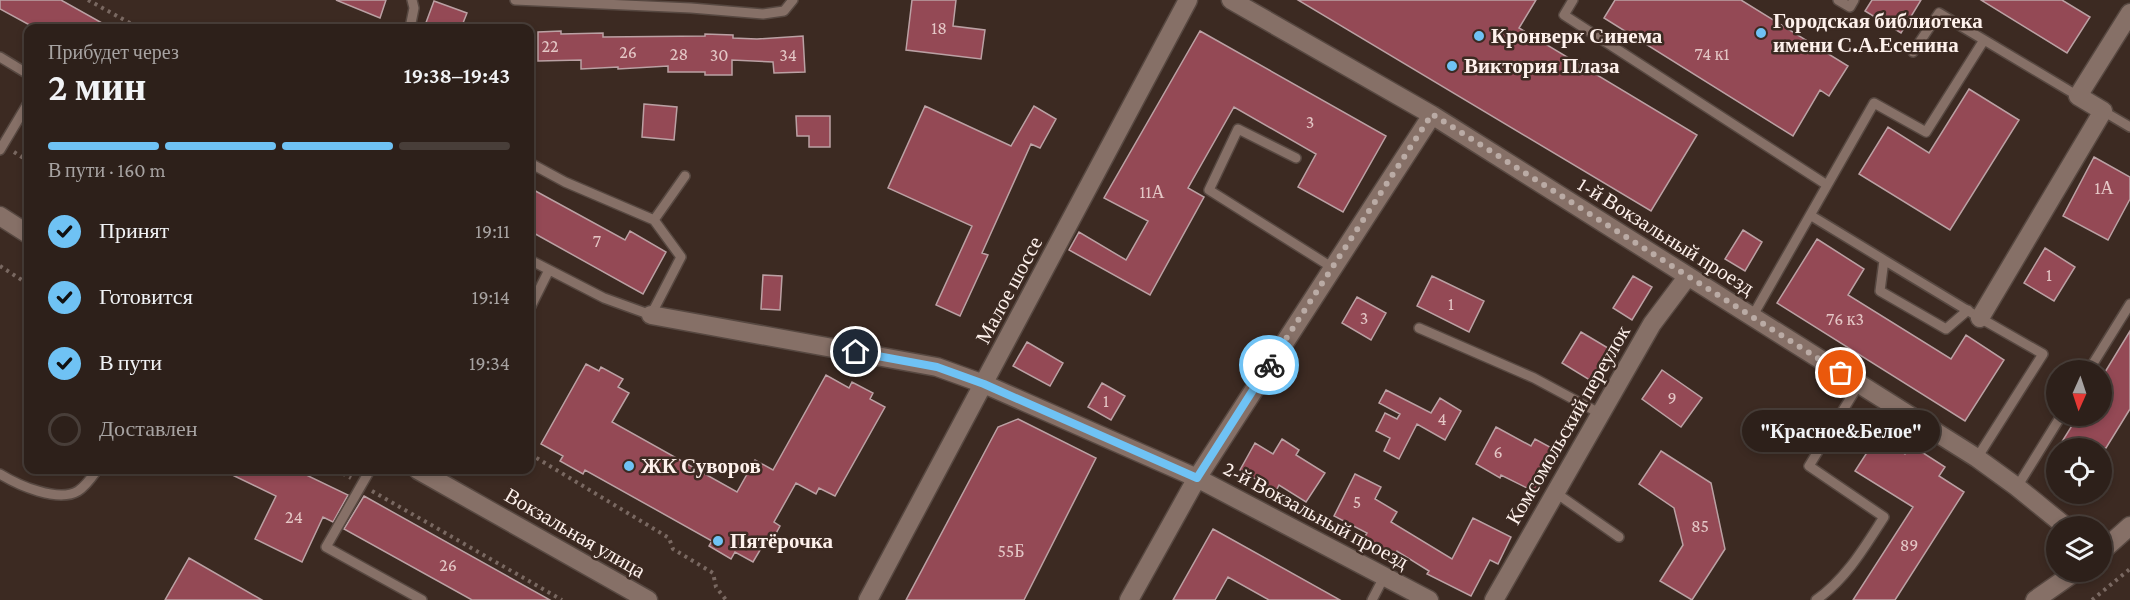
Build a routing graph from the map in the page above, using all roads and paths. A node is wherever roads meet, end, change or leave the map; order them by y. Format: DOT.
graph roads {
  1 [pos="88,0"];
  2 [pos="412,0"];
  3 [pos="515,0"];
  4 [pos="793,0"];
  5 [pos="1188,0"];
  6 [pos="1231,0"];
  7 [pos="1573,0"];
  8 [pos="1838,0"];
  9 [pos="1854,0"];
  10 [pos="2130,13"];
  11 [pos="132,24"];
  12 [pos="411,24"];
  13 [pos="1984,40"];
  14 [pos="1913,52"];
  15 [pos="0,57"];
  16 [pos="24,72"];
  17 [pos="2078,96"];
  18 [pos="24,111"];
  19 [pos="2103,111"];
  20 [pos="1432,114"];
  21 [pos="2130,127"];
  22 [pos="0,150"];
  23 [pos="1296,158"];
  24 [pos="534,165"];
  25 [pos="685,176"];
  26 [pos="1827,185"];
  27 [pos="1810,214"];
  28 [pos="0,216"];
  29 [pos="654,220"];
  30 [pos="24,231"];
  31 [pos="1884,260"];
  32 [pos="534,262"];
  33 [pos="0,266"];
  34 [pos="1333,268"];
  35 [pos="549,270"];
  36 [pos="1688,276"];
  37 [pos="24,281"];
  38 [pos="534,300"];
  39 [pos="2130,304"];
  40 [pos="1974,314"];
  41 [pos="651,315"];
  42 [pos="1752,316"];
  43 [pos="1419,328"];
  44 [pos="2095,360"];
  45 [pos="984,384"];
  46 [pos="1859,384"];
  47 [pos="1601,414"];
  48 [pos="2055,426"];
  49 [pos="534,456"];
  50 [pos="1977,459"];
  51 [pos="0,474"];
  52 [pos="94,474"];
  53 [pos="343,474"];
  54 [pos="368,474"];
  55 [pos="442,476"];
  56 [pos="1197,478"];
  57 [pos="361,485"];
  58 [pos="2017,487"];
  59 [pos="1556,493"];
  60 [pos="2053,516"];
  61 [pos="2130,526"];
  62 [pos="1619,537"];
  63 [pos="2112,542"];
  64 [pos="2130,569"];
  65 [pos="1384,577"];
  66 [pos="2061,582"];
  67 [pos="422,600"];
  68 [pos="562,600"];
  69 [pos="648,600"];
  70 [pos="726,600"];
  71 [pos="868,600"];
  72 [pos="1129,600"];
  73 [pos="1372,600"];
  74 [pos="1429,600"];
  75 [pos="1494,600"];
  76 [pos="1816,600"];
  77 [pos="2035,600"];
  78 [pos="2092,600"];
  1 -- 11 [label="path"];
  2 -- 12 [label="lane"];
  3 -- 4 [label="lane"];
  5 -- 45 [label="street, Малое шоссе"];
  6 -- 20 [label="street, 1-й Вокзальный проезд"];
  7 -- 26 [label="lane"];
  8 -- 9 [label="lane"];
  10 -- 17 [label="street"];
  13 -- 14 [label="lane"];
  13 -- 17 [label="lane"];
  13 -- 26 [label="lane"];
  15 -- 16 [label="lane"];
  17 -- 19 [label="street"];
  18 -- 22 [label="lane"];
  19 -- 21 [label="lane"];
  19 -- 40 [label="street"];
  20 -- 34 [label="street"];
  20 -- 36 [label="street, 1-й Вокзальный проезд"];
  23 -- 34 [label="lane"];
  24 -- 29 [label="lane"];
  25 -- 29 [label="lane"];
  26 -- 27 [label="lane"];
  27 -- 31 [label="lane"];
  27 -- 42 [label="lane"];
  28 -- 30 [label="street"];
  29 -- 41 [label="lane"];
  31 -- 40 [label="lane"];
  31 -- 40 [label="lane"];
  32 -- 35 [label="lane"];
  33 -- 37 [label="path"];
  34 -- 56 [label="street"];
  35 -- 38 [label="lane"];
  35 -- 41 [label="lane"];
  36 -- 42 [label="street, 1-й Вокзальный проезд"];
  36 -- 47 [label="street, Комсомольский переулок"];
  39 -- 44 [label="lane"];
  40 -- 50 [label="lane"];
  41 -- 45 [label="street, 2-й Вокзальный проезд"];
  42 -- 46 [label="street, 1-й Вокзальный проезд"];
  43 -- 47 [label="lane"];
  45 -- 56 [label="street, 2-й Вокзальный проезд"];
  45 -- 71 [label="street, Малое шоссе"];
  46 -- 50 [label="street, 1-й Вокзальный проезд"];
  46 -- 76 [label="lane"];
  47 -- 59 [label="street, Комсомольский переулок"];
  48 -- 58 [label="lane"];
  49 -- 70 [label="path"];
  50 -- 58 [label="street, 1-й Вокзальный проезд"];
  51 -- 52 [label="lane"];
  53 -- 57 [label="path"];
  54 -- 57 [label="lane"];
  55 -- 69 [label="street, Вокзальная улица"];
  56 -- 65 [label="street, 2-й Вокзальный проезд"];
  56 -- 72 [label="street"];
  57 -- 67 [label="lane"];
  57 -- 68 [label="path"];
  58 -- 60 [label="street, 1-й Вокзальный проезд"];
  59 -- 62 [label="lane"];
  59 -- 75 [label="street, Комсомольский переулок"];
  61 -- 63 [label="street"];
  64 -- 78 [label="path"];
  65 -- 73 [label="lane"];
  65 -- 74 [label="street, 2-й Вокзальный проезд"];
  66 -- 77 [label="street"];
}
